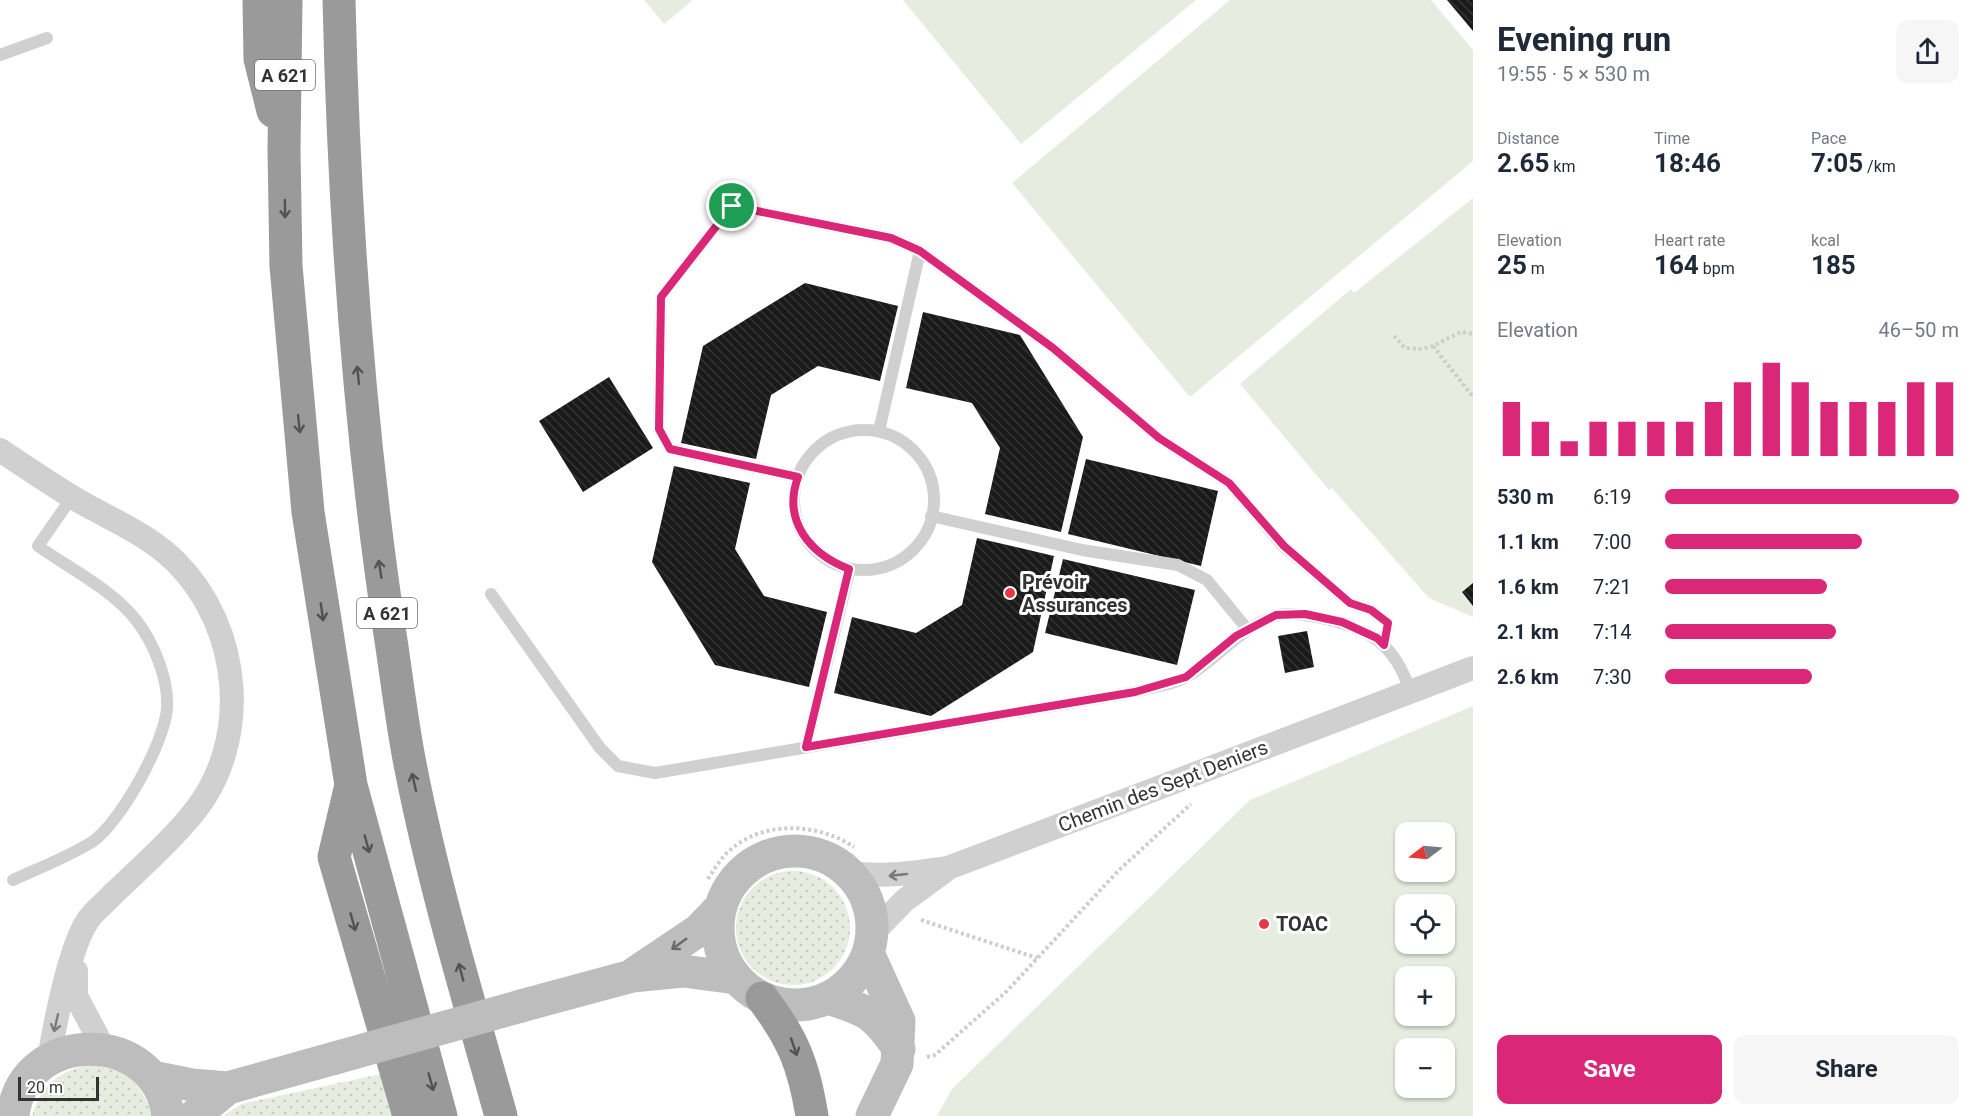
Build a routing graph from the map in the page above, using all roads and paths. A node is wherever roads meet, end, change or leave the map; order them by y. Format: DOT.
graph roads {
  1 [pos="259,0"];
  2 [pos="286,0"];
  3 [pos="339,0"];
  4 [pos="354,0"];
  5 [pos="47,38"];
  6 [pos="0,55"];
  7 [pos="343,148"];
  8 [pos="284,150"];
  9 [pos="920,251"];
  10 [pos="1473,334"];
  11 [pos="1394,336"];
  12 [pos="1433,346"];
  13 [pos="1473,397"];
  14 [pos="879,431"];
  15 [pos="0,450"];
  16 [pos="798,477"];
  17 [pos="72,497"];
  18 [pos="932,516"];
  19 [pos="849,569"];
  20 [pos="491,594"];
  21 [pos="1248,630"];
  22 [pos="1384,645"];
  23 [pos="1473,668"];
  24 [pos="1410,692"];
  25 [pos="806,747"];
  26 [pos="1195,773"];
  27 [pos="351,785"];
  28 [pos="948,868"];
  29 [pos="847,872"];
  30 [pos="14,880"];
  31 [pos="721,907"];
  32 [pos="918,919"];
  33 [pos="870,944"];
  34 [pos="76,947"];
  35 [pos="1037,958"];
  36 [pos="632,976"];
  37 [pos="736,978"];
  38 [pos="762,998"];
  39 [pos="827,998"];
  40 [pos="104,1049"];
  41 [pos="898,1057"];
  42 [pos="49,1059"];
  43 [pos="488,1068"];
  44 [pos="152,1077"];
  45 [pos="228,1088"];
  46 [pos="9,1112"];
  47 [pos="168,1116"];
  48 [pos="194,1116"];
  49 [pos="409,1116"];
  50 [pos="441,1116"];
  51 [pos="501,1116"];
  52 [pos="525,1116"];
  53 [pos="812,1116"];
  54 [pos="872,1116"];
  1 -- 8 [label="highway"];
  2 -- 8 [label="highway, A 621"];
  3 -- 7 [label="highway, A 621"];
  4 -- 7 [label="highway"];
  5 -- 6 [label="lane"];
  43 -- 7 [label="highway, A 621, one-way"];
  8 -- 27 [label="highway, A 621, one-way"];
  9 -- 14 [label="lane"];
  9 -- 16 [label="lane"];
  9 -- 22 [label="lane"];
  10 -- 12 [label="path"];
  11 -- 12 [label="path"];
  12 -- 13 [label="path"];
  14 -- 16 [label="lane"];
  14 -- 18 [label="lane"];
  15 -- 17 [label="street"];
  16 -- 19 [label="lane"];
  17 -- 30 [label="lane"];
  17 -- 34 [label="street"];
  18 -- 19 [label="lane"];
  18 -- 21 [label="lane"];
  19 -- 25 [label="lane"];
  20 -- 25 [label="lane"];
  21 -- 22 [label="lane"];
  21 -- 25 [label="lane"];
  22 -- 24 [label="lane"];
  23 -- 24 [label="street, Chemin des Sept Deniers"];
  24 -- 26 [label="street, Chemin des Sept Deniers"];
  26 -- 28 [label="street, Chemin des Sept Deniers"];
  26 -- 35 [label="path"];
  27 -- 49 [label="highway, one-way"];
  27 -- 50 [label="highway, A 621, one-way"];
  28 -- 29 [label="street, Chemin des Sept Deniers, one-way"];
  28 -- 33 [label="street"];
  29 -- 31 [label="street"];
  29 -- 33 [label="street"];
  31 -- 36 [label="street, one-way"];
  31 -- 37 [label="street"];
  32 -- 35 [label="path"];
  33 -- 39 [label="street"];
  33 -- 41 [label="street"];
  34 -- 40 [label="street"];
  34 -- 42 [label="street, one-way"];
  35 -- 41 [label="path"];
  36 -- 37 [label="street"];
  36 -- 45 [label="street, bridge"];
  37 -- 38 [label="street"];
  38 -- 39 [label="street"];
  38 -- 53 [label="highway, one-way"];
  39 -- 41 [label="street"];
  40 -- 42 [label="street"];
  40 -- 44 [label="street"];
  41 -- 54 [label="street"];
  42 -- 46 [label="street"];
  43 -- 51 [label="highway, A 621"];
  43 -- 52 [label="highway"];
  44 -- 45 [label="street"];
  44 -- 47 [label="street"];
  45 -- 48 [label="street"];
}
